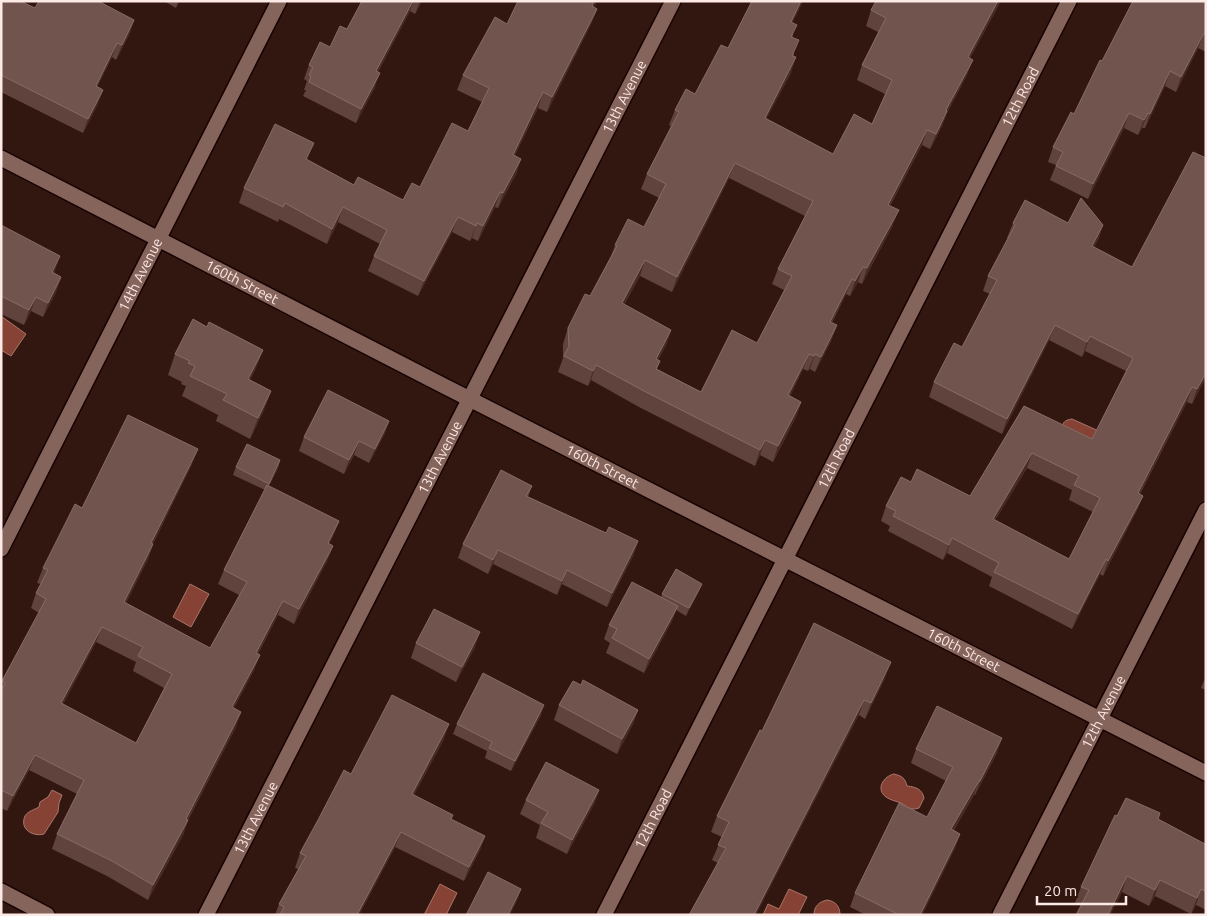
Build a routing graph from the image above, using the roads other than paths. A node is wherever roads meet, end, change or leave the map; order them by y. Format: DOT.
graph roads {
  1 [pos="279,1"];
  2 [pos="673,1"];
  3 [pos="1069,1"];
  4 [pos="1,158"];
  5 [pos="159,238"];
  6 [pos="469,399"];
  7 [pos="1206,510"];
  8 [pos="1,549"];
  9 [pos="785,559"];
  10 [pos="1100,719"];
  11 [pos="1206,773"];
  12 [pos="1,891"];
  13 [pos="47,915"];
  14 [pos="206,915"];
  15 [pos="604,915"];
  16 [pos="1000,915"];
  1 -- 5 [label="street, 14th Avenue"];
  2 -- 6 [label="street, 13th Avenue"];
  3 -- 9 [label="street, 12th Road"];
  4 -- 5 [label="street, 160th Street"];
  5 -- 6 [label="street, 160th Street"];
  5 -- 8 [label="street, 14th Avenue"];
  6 -- 9 [label="street, 160th Street"];
  6 -- 14 [label="street, 13th Avenue"];
  7 -- 10 [label="street, 12th Avenue"];
  9 -- 10 [label="street, 160th Street"];
  9 -- 15 [label="street, 12th Road"];
  10 -- 11 [label="street, 160th Street"];
  10 -- 16 [label="street, 12th Avenue"];
  12 -- 13 [label="street"];
}
